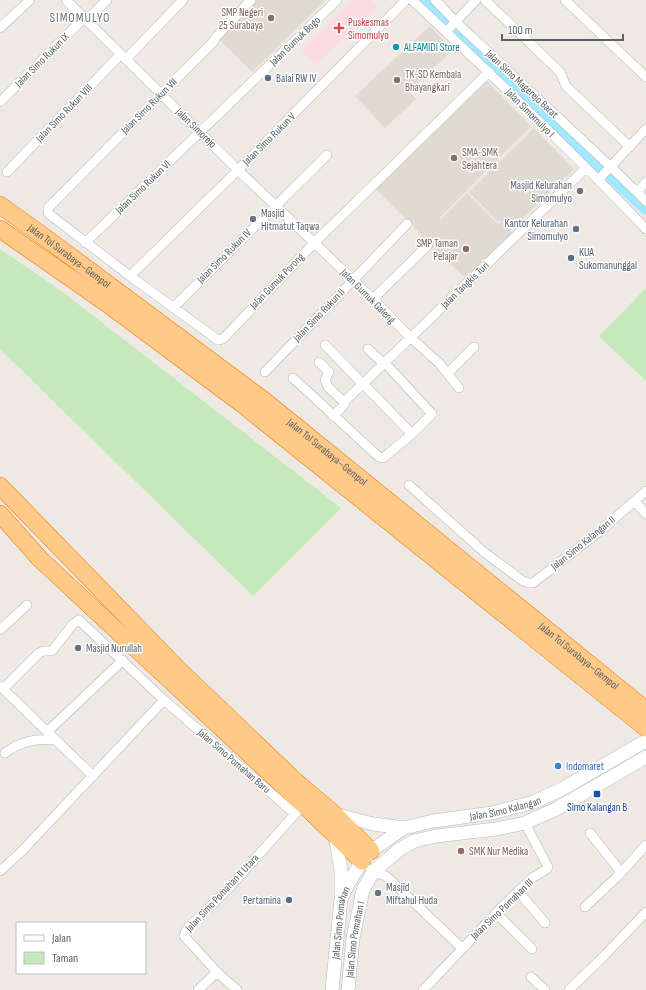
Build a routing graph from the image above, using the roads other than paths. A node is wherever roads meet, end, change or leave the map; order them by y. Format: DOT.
graph roads {
  1 [pos="30,0"];
  2 [pos="66,0"];
  3 [pos="108,0"];
  4 [pos="183,0"];
  5 [pos="251,0"];
  6 [pos="337,0"];
  7 [pos="406,0"];
  8 [pos="412,0"];
  9 [pos="434,0"];
  10 [pos="476,0"];
  11 [pos="485,0"];
  12 [pos="565,0"];
  13 [pos="85,19"];
  14 [pos="455,22"];
  15 [pos="0,28"];
  16 [pos="447,31"];
  17 [pos="124,56"];
  18 [pos="489,72"];
  19 [pos="646,77"];
  20 [pos="161,94"];
  21 [pos="0,102"];
  22 [pos="646,129"];
  23 [pos="201,132"];
  24 [pos="630,147"];
  25 [pos="327,155"];
  26 [pos="586,168"];
  27 [pos="610,168"];
  28 [pos="238,170"];
  29 [pos="7,172"];
  30 [pos="600,178"];
  31 [pos="646,182"];
  32 [pos="637,192"];
  33 [pos="646,201"];
  34 [pos="0,206"];
  35 [pos="276,206"];
  36 [pos="48,212"];
  37 [pos="407,224"];
  38 [pos="0,229"];
  39 [pos="646,229"];
  40 [pos="85,243"];
  41 [pos="314,243"];
  42 [pos="428,245"];
  43 [pos="130,276"];
  44 [pos="353,280"];
  45 [pos="373,299"];
  46 [pos="173,308"];
  47 [pos="411,338"];
  48 [pos="325,345"];
  49 [pos="474,347"];
  50 [pos="368,349"];
  51 [pos="319,362"];
  52 [pos="384,363"];
  53 [pos="265,372"];
  54 [pos="448,373"];
  55 [pos="293,378"];
  56 [pos="362,384"];
  57 [pos="459,388"];
  58 [pos="344,402"];
  59 [pos="334,416"];
  60 [pos="412,434"];
  61 [pos="409,484"];
  62 [pos="0,486"];
  63 [pos="646,491"];
  64 [pos="635,501"];
  65 [pos="0,514"];
  66 [pos="646,514"];
  67 [pos="26,605"];
  68 [pos="0,630"];
  69 [pos="123,660"];
  70 [pos="175,676"];
  71 [pos="1,687"];
  72 [pos="164,700"];
  73 [pos="645,721"];
  74 [pos="47,732"];
  75 [pos="56,740"];
  76 [pos="646,741"];
  77 [pos="5,753"];
  78 [pos="646,757"];
  79 [pos="93,776"];
  80 [pos="304,805"];
  81 [pos="334,814"];
  82 [pos="525,823"];
  83 [pos="404,828"];
  84 [pos="590,833"];
  85 [pos="335,834"];
  86 [pos="646,845"];
  87 [pos="372,862"];
  88 [pos="0,871"];
  89 [pos="621,872"];
  90 [pos="363,890"];
  91 [pos="518,891"];
  92 [pos="342,899"];
  93 [pos="585,907"];
  94 [pos="646,912"];
  95 [pos="496,913"];
  96 [pos="545,923"];
  97 [pos="462,948"];
  98 [pos="532,949"];
  99 [pos="217,972"];
  100 [pos="531,977"];
  101 [pos="198,990"];
  102 [pos="237,990"];
  103 [pos="332,990"];
  104 [pos="348,990"];
  105 [pos="423,990"];
  106 [pos="545,990"];
  107 [pos="569,990"];
  1 -- 15 [label="street"];
  2 -- 13 [label="street, Jalan Simorejo"];
  3 -- 13 [label="street, Jalan Simo Rukun IX"];
  4 -- 17 [label="street, Jalan Simo Rukun VIII"];
  5 -- 20 [label="street, Jalan Simo Rukun VII"];
  6 -- 23 [label="street, Jalan Gumuk Bogo"];
  7 -- 28 [label="street, Jalan Simo Rukun V"];
  8 -- 16 [label="street, Jalan Simomulyo I"];
  9 -- 14 [label="street, Jalan Simo Magerejo Barat"];
  10 -- 14 [label="street"];
  11 -- 24 [label="street"];
  12 -- 19 [label="street"];
  13 -- 17 [label="street, Jalan Simorejo"];
  13 -- 21 [label="street, Jalan Simo Rukun IX"];
  14 -- 16 [label="street"];
  14 -- 27 [label="street, Jalan Simo Magerejo Barat"];
  16 -- 18 [label="street, Jalan Simomulyo I"];
  17 -- 20 [label="street, Jalan Simorejo"];
  17 -- 29 [label="street, Jalan Simo Rukun VIII"];
  18 -- 26 [label="street, Jalan Simomulyo I"];
  18 -- 41 [label="street, Jalan Gumuk Porong"];
  20 -- 23 [label="street, Jalan Simorejo"];
  20 -- 36 [label="street, Jalan Simo Rukun VII"];
  22 -- 24 [label="street"];
  23 -- 28 [label="street, Jalan Simorejo"];
  23 -- 40 [label="street, Jalan Simo Rukun VI"];
  24 -- 27 [label="street"];
  25 -- 35 [label="street, Jalan Simo Rukun IV"];
  26 -- 30 [label="street, Jalan Simomulyo I"];
  26 -- 47 [label="street, Jalan Tangkis Turi"];
  27 -- 30 [label="street"];
  27 -- 32 [label="street, Jalan Simo Magerejo Barat"];
  28 -- 35 [label="street, Jalan Simorejo"];
  28 -- 43 [label="street, Jalan Simo Rukun V"];
  30 -- 39 [label="street, Jalan Simomulyo I"];
  31 -- 32 [label="street"];
  32 -- 33 [label="street, Jalan Simo Magerejo Barat"];
  34 -- 73 [label="highway, Jalan Tol Surabaya–Gempol"];
  35 -- 41 [label="street, Jalan Gumuk Galeng"];
  35 -- 46 [label="street, Jalan Simo Rukun IV"];
  36 -- 40 [label="street, Jalan Gumuk Porong"];
  37 -- 44 [label="street, Jalan Simo Rukun II"];
  38 -- 73 [label="highway, Jalan Tol Surabaya–Gempol"];
  40 -- 43 [label="street, Jalan Gumuk Porong"];
  41 -- 44 [label="street, Jalan Gumuk Galeng"];
  41 -- 46 [label="street, Jalan Gumuk Porong"];
  42 -- 45 [label="street"];
  43 -- 46 [label="street, Jalan Gumuk Porong"];
  44 -- 45 [label="street, Jalan Gumuk Galeng"];
  44 -- 53 [label="street, Jalan Simo Rukun II"];
  45 -- 47 [label="street, Jalan Gumuk Galeng"];
  47 -- 52 [label="street, Jalan Tangkis Turi"];
  47 -- 54 [label="street, Jalan Gumuk Galeng"];
  48 -- 56 [label="street"];
  49 -- 54 [label="street"];
  50 -- 52 [label="street"];
  51 -- 58 [label="street"];
  52 -- 56 [label="street, Jalan Tangkis Turi"];
  52 -- 60 [label="street"];
  54 -- 57 [label="street, Jalan Gumuk Galeng"];
  55 -- 59 [label="street"];
  56 -- 58 [label="street, Jalan Tangkis Turi"];
  56 -- 60 [label="street"];
  58 -- 59 [label="street, Jalan Tangkis Turi"];
  59 -- 60 [label="street"];
  61 -- 64 [label="street, Jalan Simo Kalangan II"];
  62 -- 70 [label="highway"];
  63 -- 64 [label="street"];
  64 -- 66 [label="street"];
  65 -- 70 [label="highway"];
  67 -- 68 [label="street"];
  69 -- 71 [label="street, Jalan Simo Pomahan Baru"];
  69 -- 72 [label="street, Jalan Simo Pomahan Baru"];
  69 -- 74 [label="street"];
  70 -- 80 [label="highway"];
  71 -- 74 [label="street"];
  72 -- 79 [label="street"];
  72 -- 80 [label="street, Jalan Simo Pomahan Baru"];
  74 -- 75 [label="street"];
  75 -- 77 [label="street"];
  75 -- 79 [label="street"];
  76 -- 83 [label="main road, Jalan Simo Kalangan"];
  78 -- 82 [label="main road, Jalan Simo Kalangan"];
  79 -- 88 [label="street"];
  80 -- 81 [label="highway"];
  80 -- 85 [label="highway"];
  80 -- 99 [label="street, Jalan Simo Pomahan II Utara"];
  81 -- 83 [label="main road"];
  81 -- 87 [label="highway"];
  82 -- 87 [label="main road, Jalan Simo Kalangan"];
  82 -- 91 [label="street, Jalan Simo Pomahan III"];
  83 -- 87 [label="main road, Jalan Simo Kalangan"];
  84 -- 89 [label="street"];
  85 -- 87 [label="highway"];
  85 -- 92 [label="main road"];
  86 -- 89 [label="street"];
  87 -- 90 [label="main road, Jalan Simo Pomahan"];
  87 -- 92 [label="main road, Jalan Simo Pomahan"];
  87 -- 97 [label="street"];
  89 -- 93 [label="street"];
  90 -- 104 [label="main road, Jalan Simo Pomahan I"];
  91 -- 95 [label="street, Jalan Simo Pomahan III"];
  91 -- 96 [label="street"];
  92 -- 103 [label="main road, Jalan Simo Pomahan"];
  94 -- 107 [label="street"];
  95 -- 97 [label="street, Jalan Simo Pomahan III"];
  95 -- 98 [label="street"];
  97 -- 105 [label="street, Jalan Simo Pomahan III"];
  99 -- 101 [label="street"];
  99 -- 102 [label="street"];
  100 -- 106 [label="street"];
}
